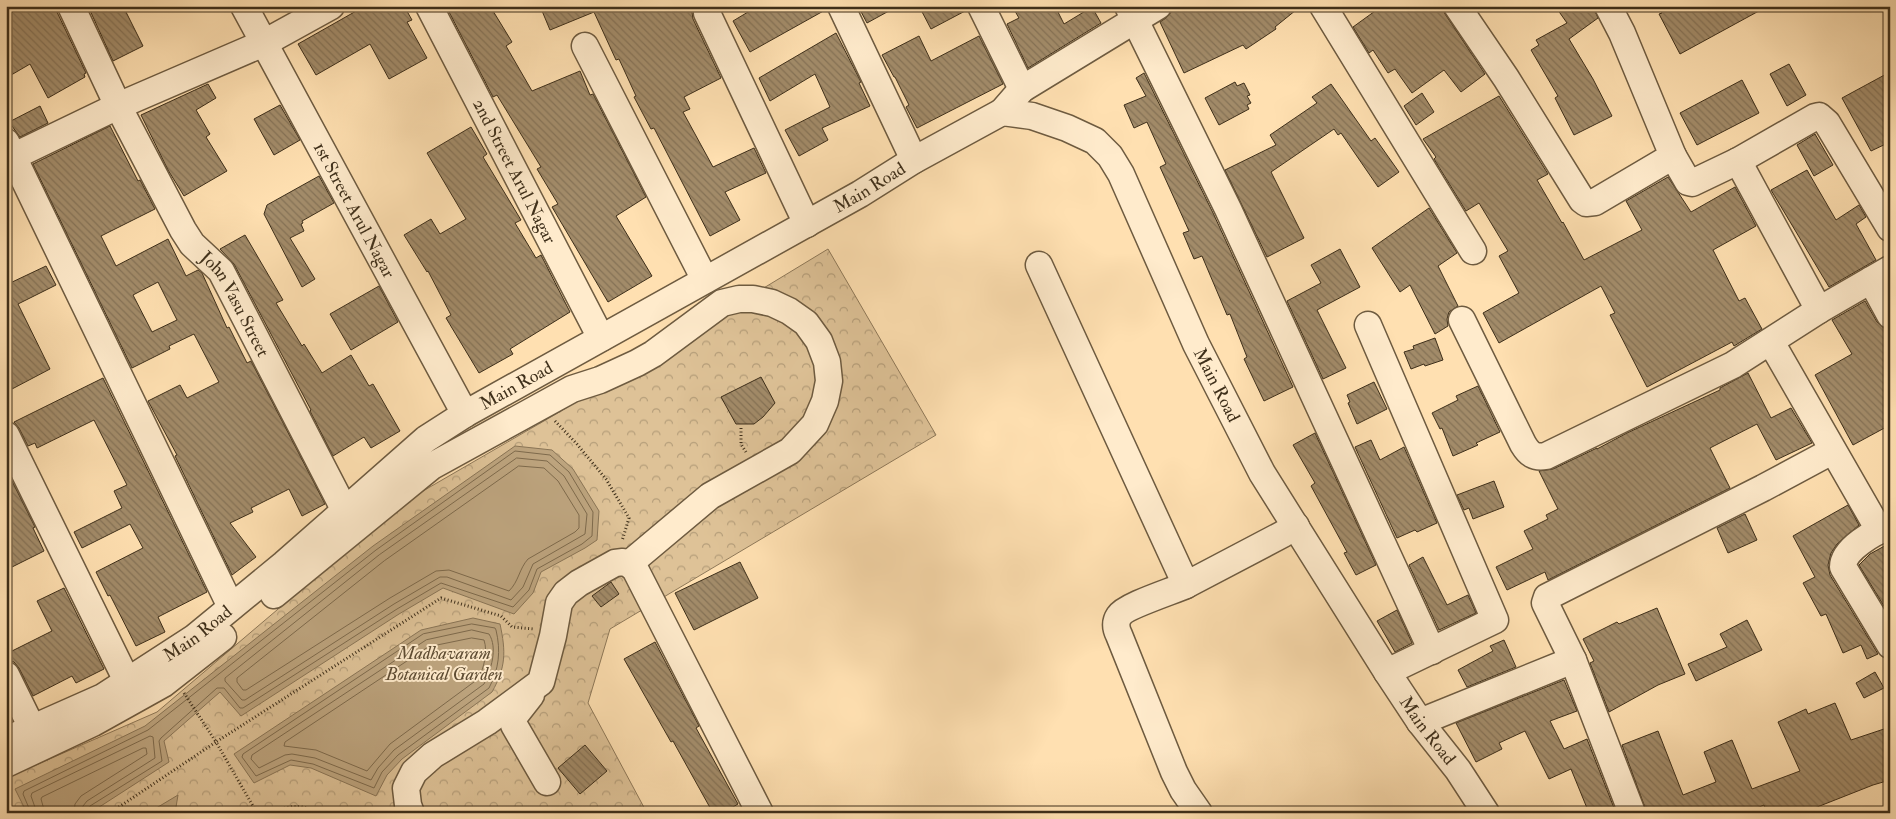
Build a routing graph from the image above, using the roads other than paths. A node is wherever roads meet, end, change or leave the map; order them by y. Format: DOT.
graph roads {
  1 [pos="71,6"];
  2 [pos="244,6"];
  3 [pos="331,6"];
  4 [pos="429,6"];
  5 [pos="841,6"];
  6 [pos="981,6"];
  7 [pos="1158,6"];
  8 [pos="1322,6"];
  9 [pos="1457,6"];
  10 [pos="1608,6"];
  11 [pos="707,12"];
  12 [pos="1132,13"];
  13 [pos="264,43"];
  14 [pos="585,46"];
  15 [pos="1022,89"];
  16 [pos="118,106"];
  17 [pos="1002,112"];
  18 [pos="9,152"];
  19 [pos="1672,156"];
  20 [pos="914,160"];
  21 [pos="1738,161"];
  22 [pos="807,224"];
  23 [pos="1890,228"];
  24 [pos="1473,251"];
  25 [pos="1039,265"];
  26 [pos="1880,275"];
  27 [pos="705,280"];
  28 [pos="1819,310"];
  29 [pos="1890,315"];
  30 [pos="1462,320"];
  31 [pos="1368,325"];
  32 [pos="601,338"];
  33 [pos="1771,342"];
  34 [pos="466,414"];
  35 [pos="6,435"];
  36 [pos="1832,451"];
  37 [pos="344,509"];
  38 [pos="1296,526"];
  39 [pos="1884,528"];
  40 [pos="622,563"];
  41 [pos="1186,585"];
  42 [pos="231,607"];
  43 [pos="1890,645"];
  44 [pos="1432,651"];
  45 [pos="1573,660"];
  46 [pos="1387,672"];
  47 [pos="6,675"];
  48 [pos="128,682"];
  49 [pos="540,682"];
  50 [pos="1420,722"];
  51 [pos="32,728"];
  52 [pos="6,740"];
  53 [pos="6,764"];
  54 [pos="547,782"];
  55 [pos="411,813"];
  56 [pos="760,813"];
  57 [pos="1199,813"];
  58 [pos="1486,813"];
  59 [pos="1632,813"];
  1 -- 16 [label="street, John Vasu Street"];
  2 -- 13 [label="street, 1st Street Arul Nagar"];
  3 -- 13 [label="street"];
  4 -- 32 [label="street, 2nd Street Arul Nagar"];
  5 -- 20 [label="street"];
  6 -- 15 [label="street"];
  7 -- 12 [label="street"];
  8 -- 24 [label="street"];
  9 -- 19 [label="street"];
  10 -- 19 [label="street"];
  11 -- 22 [label="street"];
  12 -- 15 [label="street"];
  12 -- 44 [label="street"];
  13 -- 16 [label="street"];
  13 -- 34 [label="street, 1st Street Arul Nagar"];
  14 -- 27 [label="street"];
  15 -- 17 [label="street"];
  16 -- 18 [label="street"];
  16 -- 37 [label="street, John Vasu Street"];
  17 -- 20 [label="street, Main Road"];
  17 -- 38 [label="street, Main Road"];
  18 -- 42 [label="street"];
  19 -- 21 [label="street"];
  20 -- 22 [label="street, Main Road"];
  21 -- 23 [label="street"];
  21 -- 28 [label="street"];
  22 -- 27 [label="street, Main Road"];
  25 -- 41 [label="street"];
  26 -- 28 [label="street"];
  26 -- 29 [label="street"];
  27 -- 32 [label="street, Main Road"];
  28 -- 33 [label="street"];
  30 -- 33 [label="street"];
  31 -- 44 [label="street"];
  32 -- 34 [label="street, Main Road"];
  33 -- 36 [label="street"];
  34 -- 37 [label="street, Main Road"];
  35 -- 48 [label="street"];
  36 -- 39 [label="street"];
  36 -- 45 [label="street"];
  37 -- 42 [label="street, Main Road"];
  38 -- 41 [label="street"];
  38 -- 46 [label="street, Main Road"];
  39 -- 43 [label="street"];
  40 -- 49 [label="street"];
  40 -- 53 [label="street"];
  40 -- 56 [label="street"];
  41 -- 57 [label="street"];
  42 -- 48 [label="street, Main Road"];
  44 -- 46 [label="street"];
  45 -- 50 [label="street"];
  45 -- 59 [label="street"];
  46 -- 50 [label="street, Main Road"];
  47 -- 51 [label="street"];
  48 -- 51 [label="street, Main Road"];
  49 -- 54 [label="street"];
  49 -- 55 [label="street"];
  50 -- 58 [label="street, Main Road"];
  51 -- 52 [label="street, Main Road"];
}
